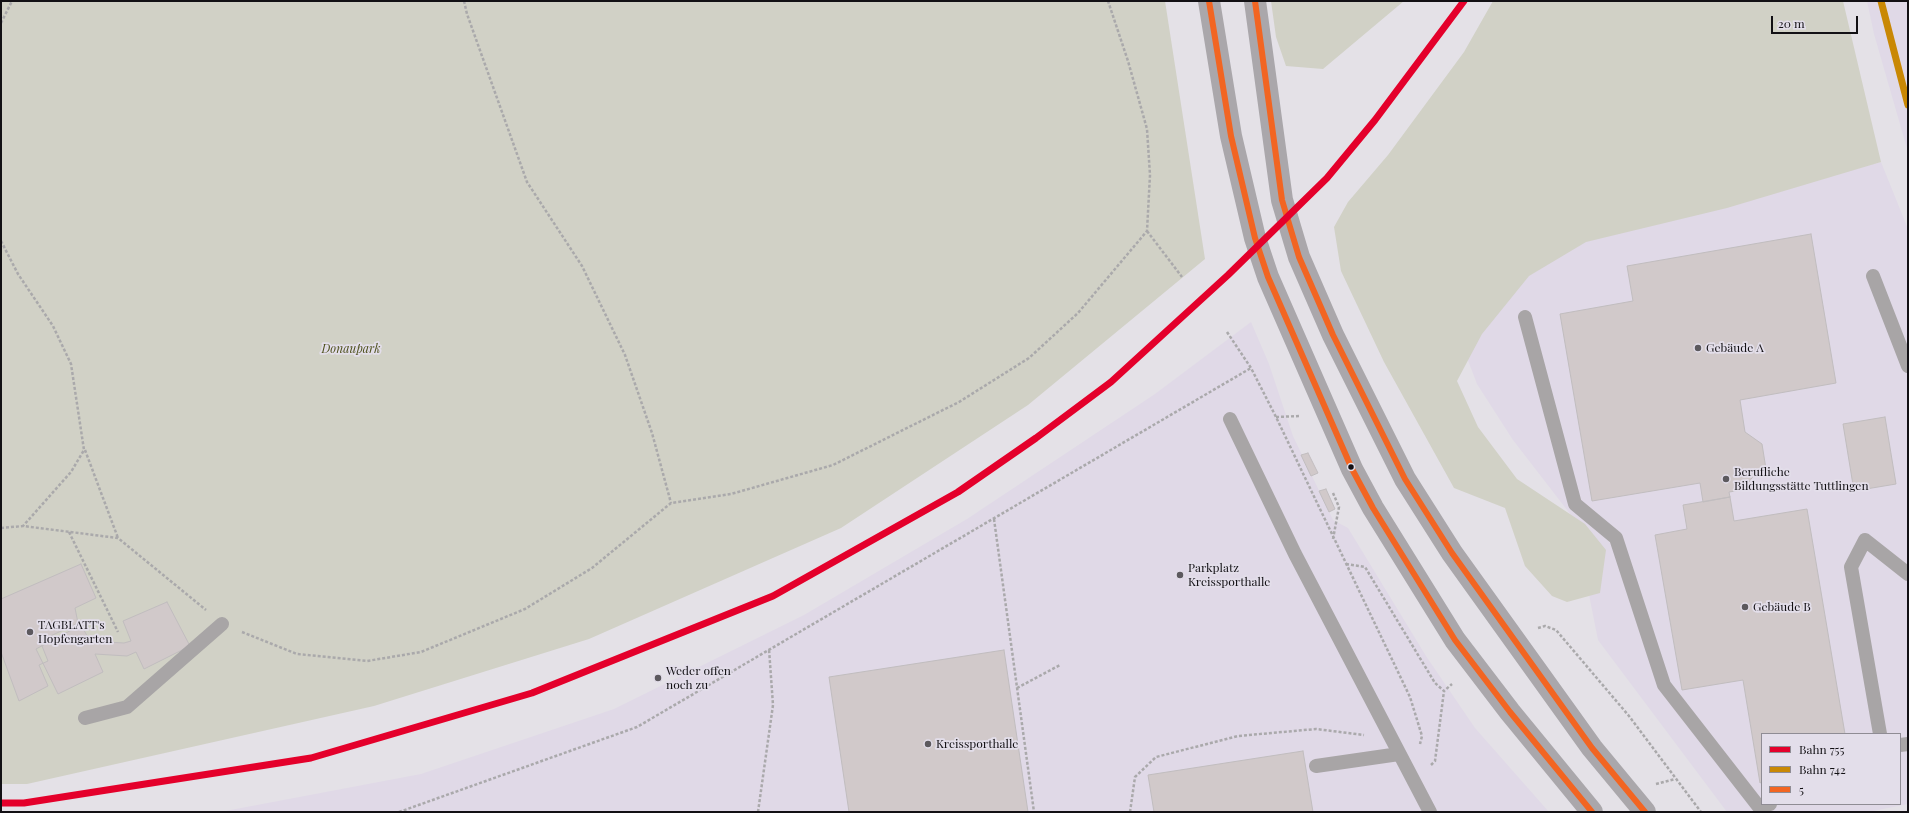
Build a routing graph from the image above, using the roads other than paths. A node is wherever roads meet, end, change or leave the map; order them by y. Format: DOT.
graph roads {
  1 [pos="1210,1"];
  2 [pos="1255,1"];
  3 [pos="1873,276"];
  4 [pos="1525,317"];
  5 [pos="1908,366"];
  6 [pos="1230,419"];
  7 [pos="1908,574"];
  8 [pos="222,624"];
  9 [pos="84,718"];
  10 [pos="1880,733"];
  11 [pos="1399,754"];
  12 [pos="1316,766"];
  13 [pos="1766,805"];
  14 [pos="1430,812"];
  15 [pos="1592,812"];
  16 [pos="1645,812"];
  1 -- 15 [label="main road"];
  2 -- 16 [label="main road"];
  3 -- 5 [label="lane"];
  4 -- 13 [label="lane"];
  6 -- 11 [label="lane"];
  7 -- 10 [label="lane"];
  8 -- 9 [label="lane"];
  11 -- 12 [label="lane"];
  11 -- 14 [label="lane"];
}
